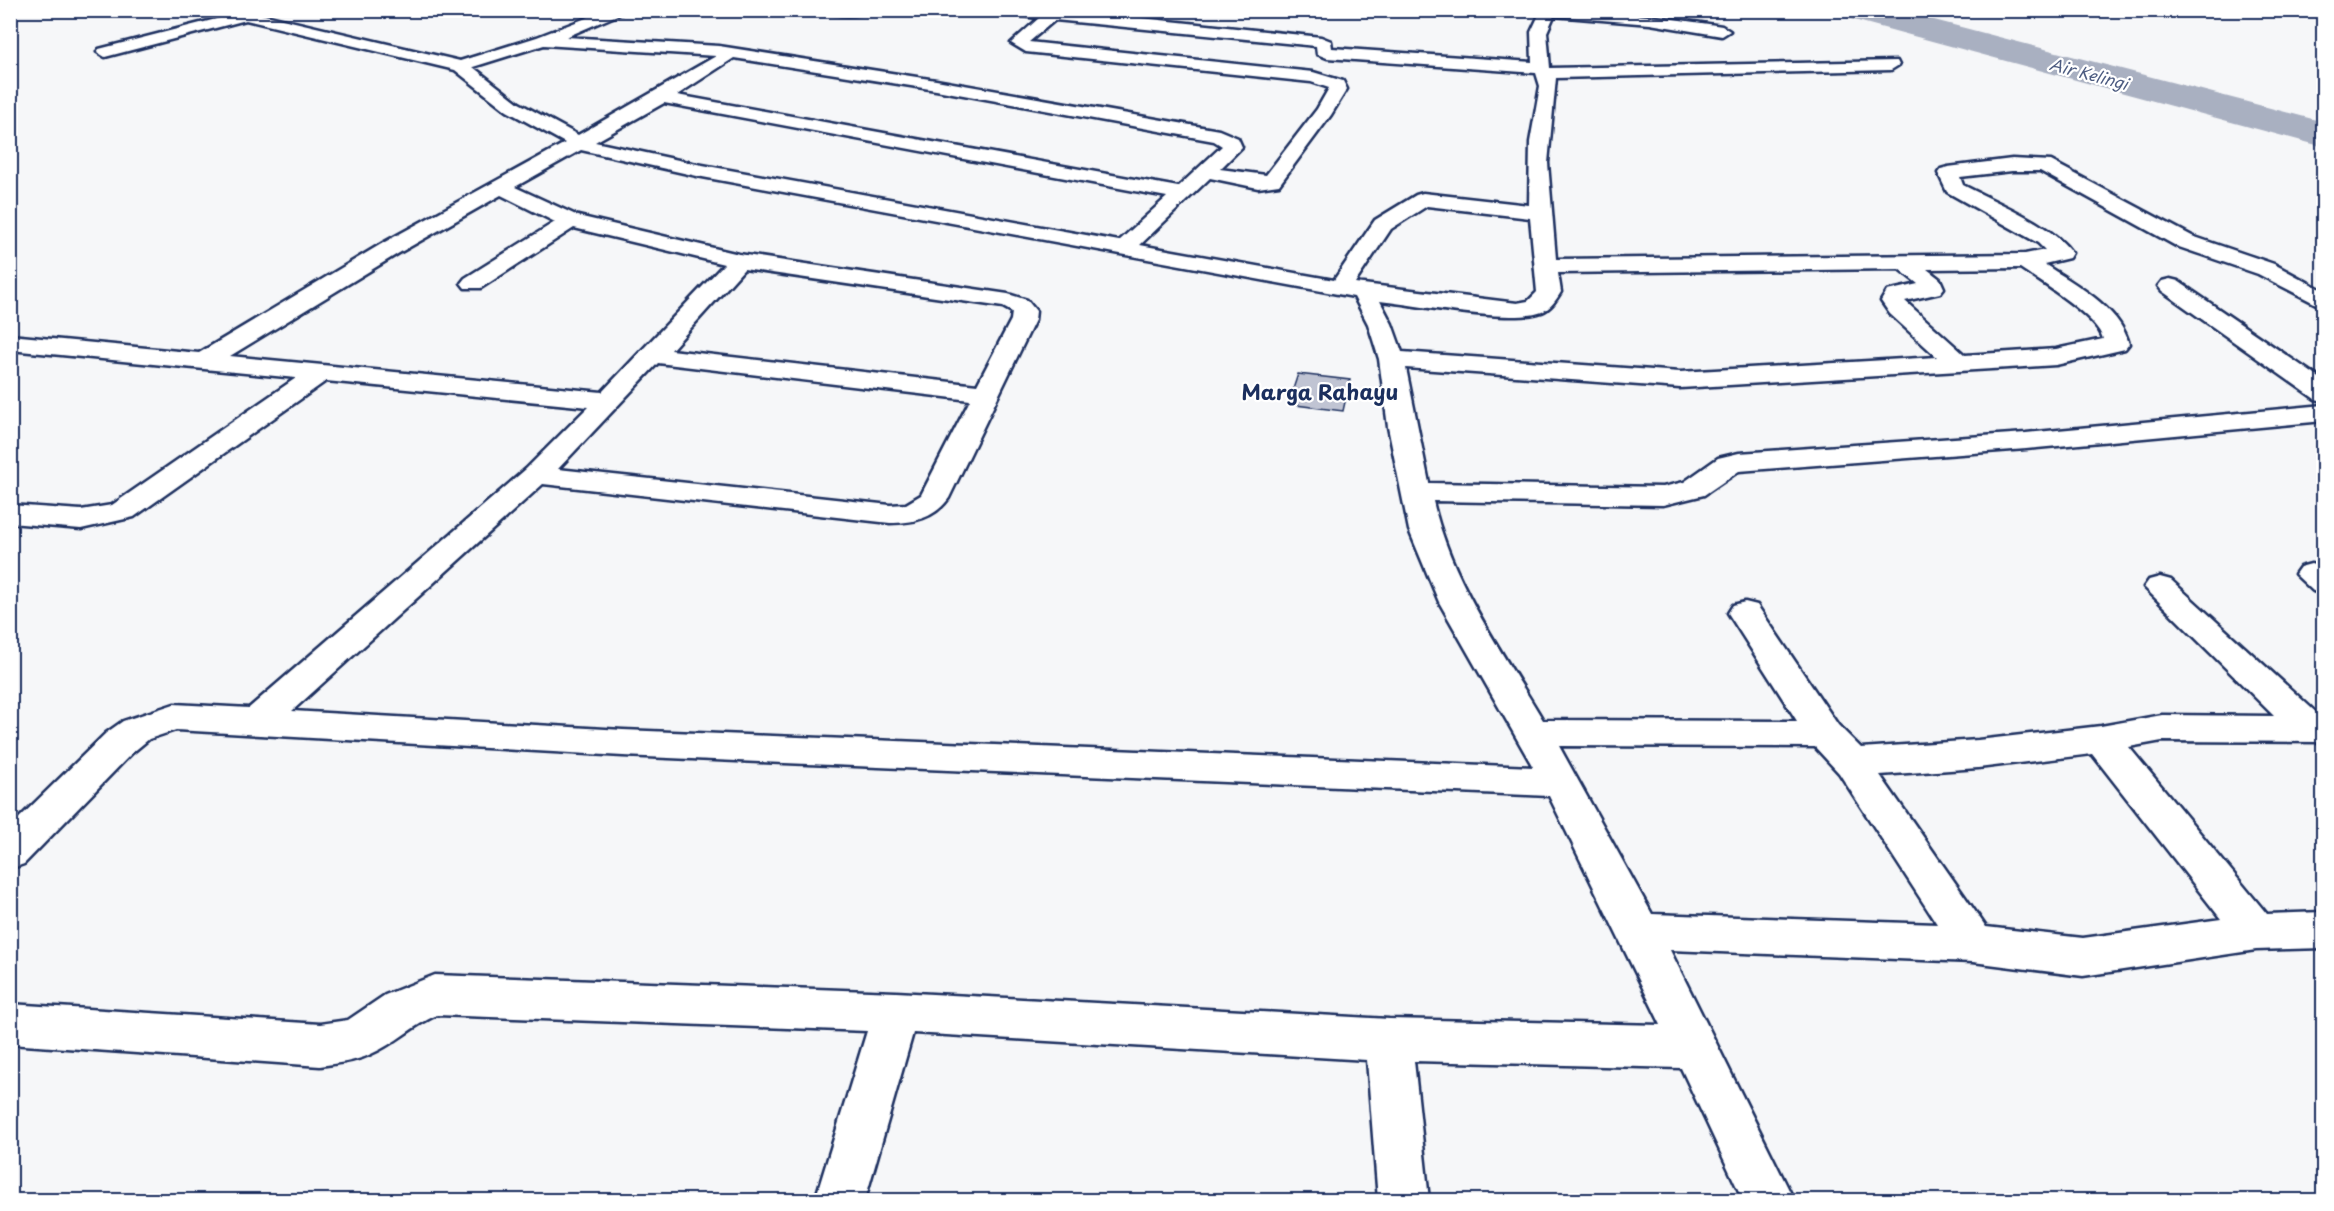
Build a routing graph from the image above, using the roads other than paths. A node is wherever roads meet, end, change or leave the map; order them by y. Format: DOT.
graph roads {
  1 [pos="622,10"];
  2 [pos="834,10"];
  3 [pos="861,10"];
  4 [pos="1001,10"];
  5 [pos="1540,11"];
  6 [pos="233,13"];
  7 [pos="1055,13"];
  8 [pos="1722,31"];
  9 [pos="543,40"];
  10 [pos="105,52"];
  11 [pos="731,53"];
  12 [pos="1891,65"];
  13 [pos="461,66"];
  14 [pos="1544,71"];
  15 [pos="661,97"];
  16 [pos="580,144"];
  17 [pos="1208,172"];
  18 [pos="502,188"];
  19 [pos="1183,194"];
  20 [pos="1539,213"];
  21 [pos="571,221"];
  22 [pos="1123,249"];
  23 [pos="739,261"];
  24 [pos="2025,261"];
  25 [pos="1904,262"];
  26 [pos="1545,266"];
  27 [pos="473,283"];
  28 [pos="2170,286"];
  29 [pos="1352,290"];
  30 [pos="2324,301"];
  31 [pos="10,342"];
  32 [pos="652,355"];
  33 [pos="1392,359"];
  34 [pos="202,362"];
  35 [pos="1958,362"];
  36 [pos="322,372"];
  37 [pos="2324,393"];
  38 [pos="988,394"];
  39 [pos="609,401"];
  40 [pos="2324,413"];
  41 [pos="536,475"];
  42 [pos="1415,492"];
  43 [pos="10,514"];
  44 [pos="2160,587"];
  45 [pos="1745,613"];
  46 [pos="257,722"];
  47 [pos="2317,729"];
  48 [pos="1532,733"];
  49 [pos="1825,734"];
  50 [pos="2101,739"];
  51 [pos="1852,763"];
  52 [pos="1561,782"];
  53 [pos="10,853"];
  54 [pos="2324,930"];
  55 [pos="1639,931"];
  56 [pos="2256,932"];
  57 [pos="1973,944"];
  58 [pos="896,1012"];
  59 [pos="10,1024"];
  60 [pos="1389,1040"];
  61 [pos="1695,1047"];
  62 [pos="840,1200"];
  63 [pos="1403,1200"];
  64 [pos="1769,1200"];
  1 -- 9 [label="street"];
  2 -- 3 [label="street"];
  4 -- 7 [label="street"];
  5 -- 8 [label="street"];
  5 -- 14 [label="street"];
  6 -- 10 [label="street"];
  6 -- 13 [label="street"];
  7 -- 14 [label="street"];
  7 -- 17 [label="street"];
  9 -- 11 [label="street"];
  9 -- 13 [label="street"];
  11 -- 15 [label="street"];
  11 -- 17 [label="street"];
  12 -- 14 [label="street"];
  13 -- 16 [label="street"];
  14 -- 20 [label="street"];
  15 -- 16 [label="street"];
  15 -- 19 [label="street"];
  16 -- 18 [label="street"];
  16 -- 22 [label="street"];
  17 -- 19 [label="street"];
  18 -- 21 [label="street"];
  18 -- 34 [label="street"];
  19 -- 22 [label="street"];
  20 -- 26 [label="street"];
  20 -- 29 [label="street"];
  21 -- 23 [label="street"];
  21 -- 27 [label="street"];
  22 -- 29 [label="street"];
  23 -- 32 [label="street"];
  23 -- 38 [label="street"];
  24 -- 25 [label="street"];
  24 -- 30 [label="street"];
  24 -- 35 [label="street"];
  25 -- 26 [label="street"];
  25 -- 35 [label="street"];
  26 -- 29 [label="street"];
  28 -- 37 [label="street"];
  29 -- 33 [label="street"];
  31 -- 34 [label="street"];
  32 -- 38 [label="street"];
  32 -- 39 [label="street"];
  33 -- 35 [label="street"];
  33 -- 42 [label="street"];
  34 -- 36 [label="street"];
  36 -- 39 [label="street"];
  36 -- 43 [label="street"];
  38 -- 41 [label="street"];
  39 -- 41 [label="street"];
  40 -- 42 [label="street"];
  41 -- 46 [label="street"];
  42 -- 48 [label="street"];
  44 -- 47 [label="street"];
  45 -- 49 [label="street"];
  46 -- 52 [label="street"];
  46 -- 53 [label="street"];
  47 -- 50 [label="street"];
  48 -- 49 [label="street"];
  48 -- 52 [label="street"];
  49 -- 51 [label="street"];
  50 -- 51 [label="street"];
  50 -- 56 [label="street"];
  51 -- 57 [label="street"];
  52 -- 55 [label="street"];
  54 -- 56 [label="street"];
  55 -- 57 [label="street"];
  55 -- 61 [label="street"];
  56 -- 57 [label="street"];
  58 -- 59 [label="street"];
  58 -- 60 [label="street"];
  58 -- 62 [label="street"];
  60 -- 61 [label="street"];
  60 -- 63 [label="street"];
  61 -- 64 [label="street"];
}
